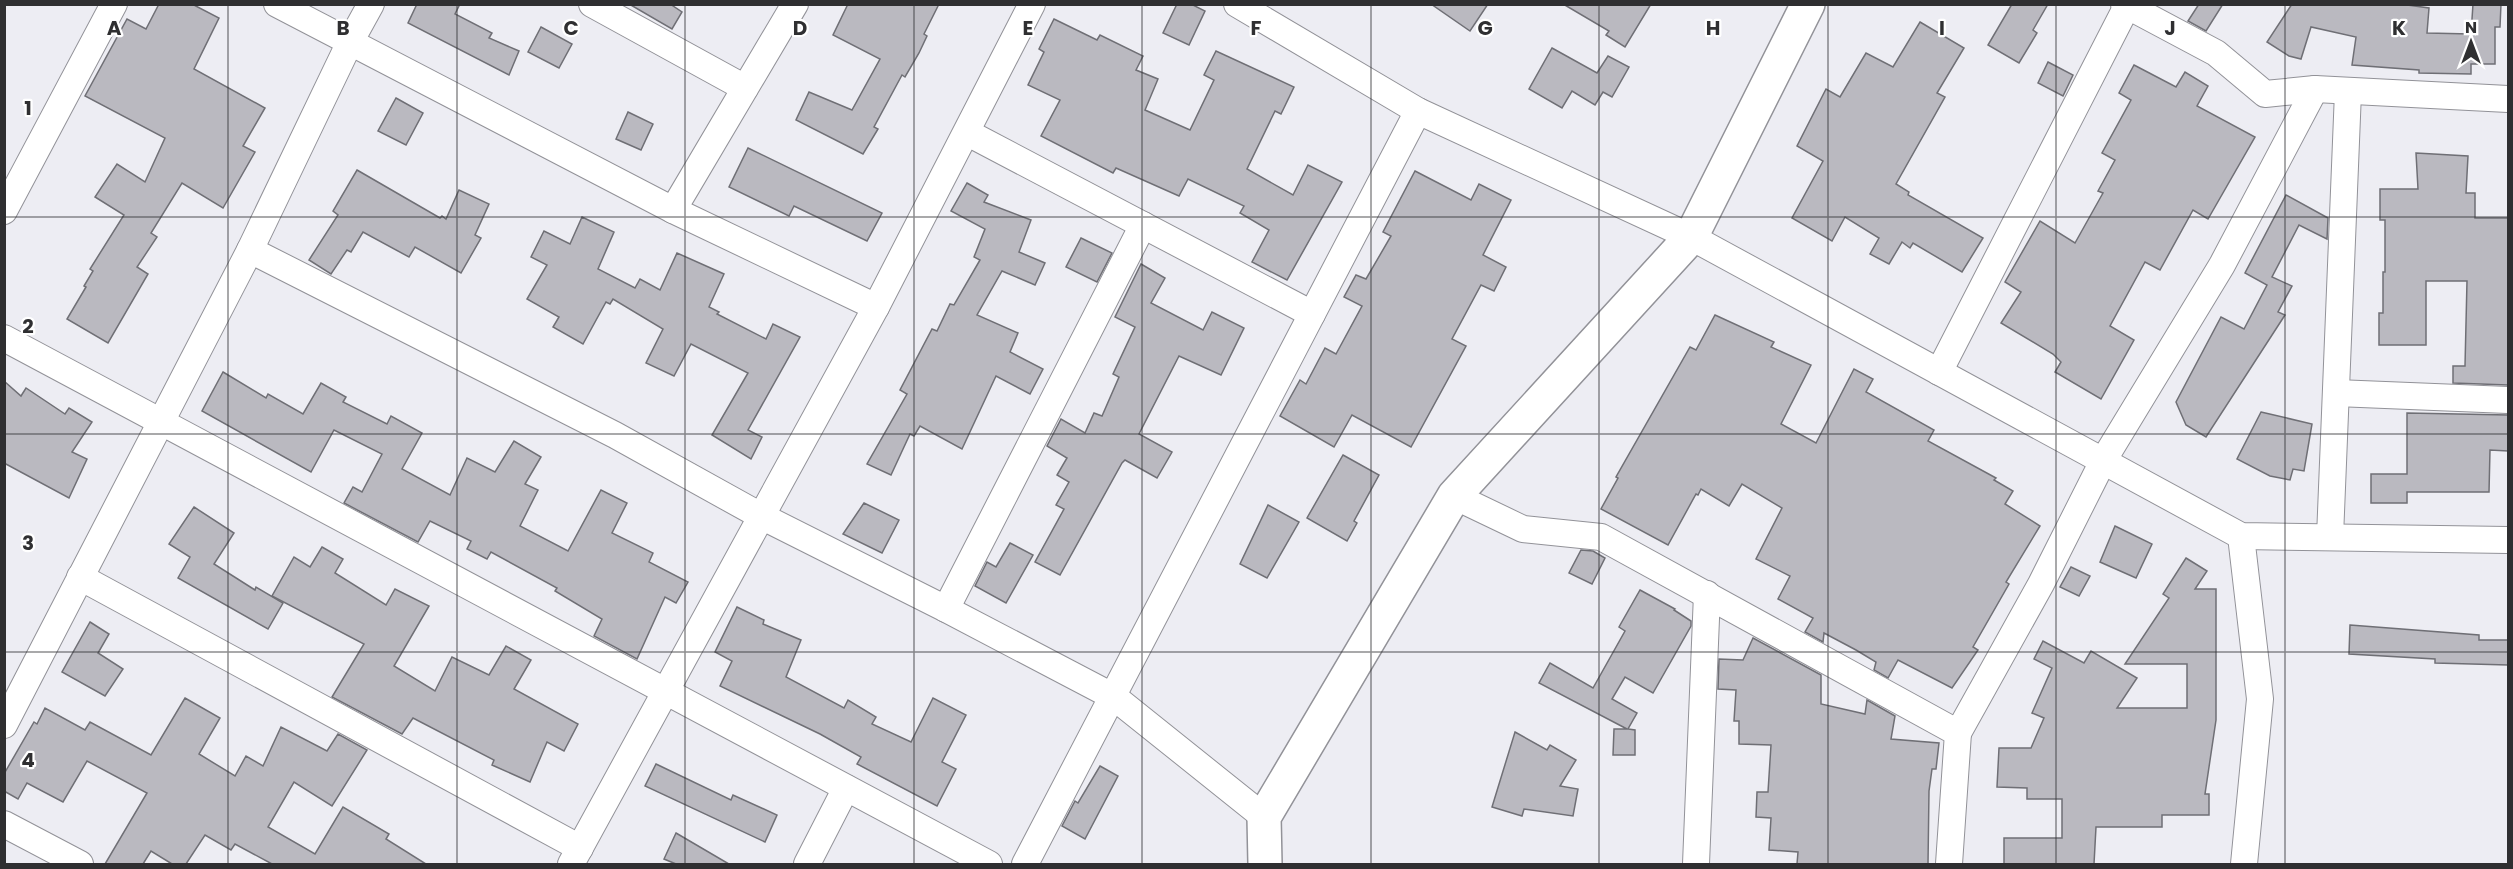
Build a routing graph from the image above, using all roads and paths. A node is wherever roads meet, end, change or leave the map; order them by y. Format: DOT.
graph roads {
  1 [pos="114,4"];
  2 [pos="277,4"];
  3 [pos="371,4"];
  4 [pos="592,4"];
  5 [pos="795,4"];
  6 [pos="1032,4"];
  7 [pos="1237,4"];
  8 [pos="1808,4"];
  9 [pos="2126,5"];
  10 [pos="349,44"];
  11 [pos="745,88"];
  12 [pos="2315,89"];
  13 [pos="2348,92"];
  14 [pos="2508,99"];
  15 [pos="1418,111"];
  16 [pos="968,133"];
  17 [pos="673,210"];
  18 [pos="4,211"];
  19 [pos="1143,225"];
  20 [pos="1691,237"];
  21 [pos="250,250"];
  22 [pos="876,307"];
  23 [pos="1312,314"];
  24 [pos="4,338"];
  25 [pos="1940,372"];
  26 [pos="2336,393"];
  27 [pos="2508,400"];
  28 [pos="161,421"];
  29 [pos="2103,461"];
  30 [pos="1454,496"];
  31 [pos="761,516"];
  32 [pos="2241,536"];
  33 [pos="2330,537"];
  34 [pos="2508,540"];
  35 [pos="80,577"];
  36 [pos="1707,594"];
  37 [pos="946,609"];
  38 [pos="665,693"];
  39 [pos="1114,697"];
  40 [pos="4,725"];
  41 [pos="1958,734"];
  42 [pos="846,788"];
  43 [pos="1264,817"];
  44 [pos="4,824"];
  45 [pos="576,856"];
  46 [pos="80,864"];
  47 [pos="807,864"];
  48 [pos="989,864"];
  49 [pos="1025,864"];
  50 [pos="1265,864"];
  51 [pos="1696,864"];
  52 [pos="1949,864"];
  53 [pos="2244,864"];
  1 -- 18 [label="street"];
  2 -- 10 [label="street"];
  3 -- 10 [label="street"];
  4 -- 11 [label="street"];
  5 -- 11 [label="street"];
  6 -- 16 [label="street"];
  7 -- 15 [label="street"];
  8 -- 20 [label="street"];
  9 -- 12 [label="street"];
  9 -- 25 [label="street"];
  10 -- 17 [label="street"];
  10 -- 21 [label="street"];
  11 -- 17 [label="street"];
  12 -- 13 [label="street"];
  12 -- 29 [label="street"];
  13 -- 14 [label="street"];
  13 -- 26 [label="street"];
  15 -- 20 [label="street"];
  15 -- 23 [label="street"];
  16 -- 19 [label="street"];
  16 -- 22 [label="street"];
  17 -- 22 [label="street"];
  19 -- 23 [label="street"];
  19 -- 37 [label="street"];
  20 -- 25 [label="street"];
  20 -- 30 [label="street"];
  21 -- 28 [label="street"];
  21 -- 31 [label="street"];
  22 -- 31 [label="street"];
  23 -- 39 [label="street"];
  24 -- 28 [label="street"];
  25 -- 29 [label="street"];
  26 -- 27 [label="street"];
  26 -- 33 [label="street"];
  28 -- 35 [label="street"];
  28 -- 38 [label="street"];
  29 -- 32 [label="street"];
  29 -- 41 [label="street"];
  30 -- 36 [label="street"];
  30 -- 43 [label="street"];
  31 -- 37 [label="street"];
  31 -- 38 [label="street"];
  32 -- 33 [label="street"];
  32 -- 53 [label="street"];
  33 -- 34 [label="street"];
  35 -- 40 [label="street"];
  35 -- 45 [label="street"];
  36 -- 41 [label="street"];
  36 -- 51 [label="street"];
  37 -- 39 [label="street"];
  38 -- 42 [label="street"];
  38 -- 45 [label="street"];
  39 -- 43 [label="street"];
  39 -- 49 [label="street"];
  41 -- 52 [label="street"];
  42 -- 47 [label="street"];
  42 -- 48 [label="street"];
  43 -- 50 [label="street"];
  44 -- 46 [label="street"];
}
